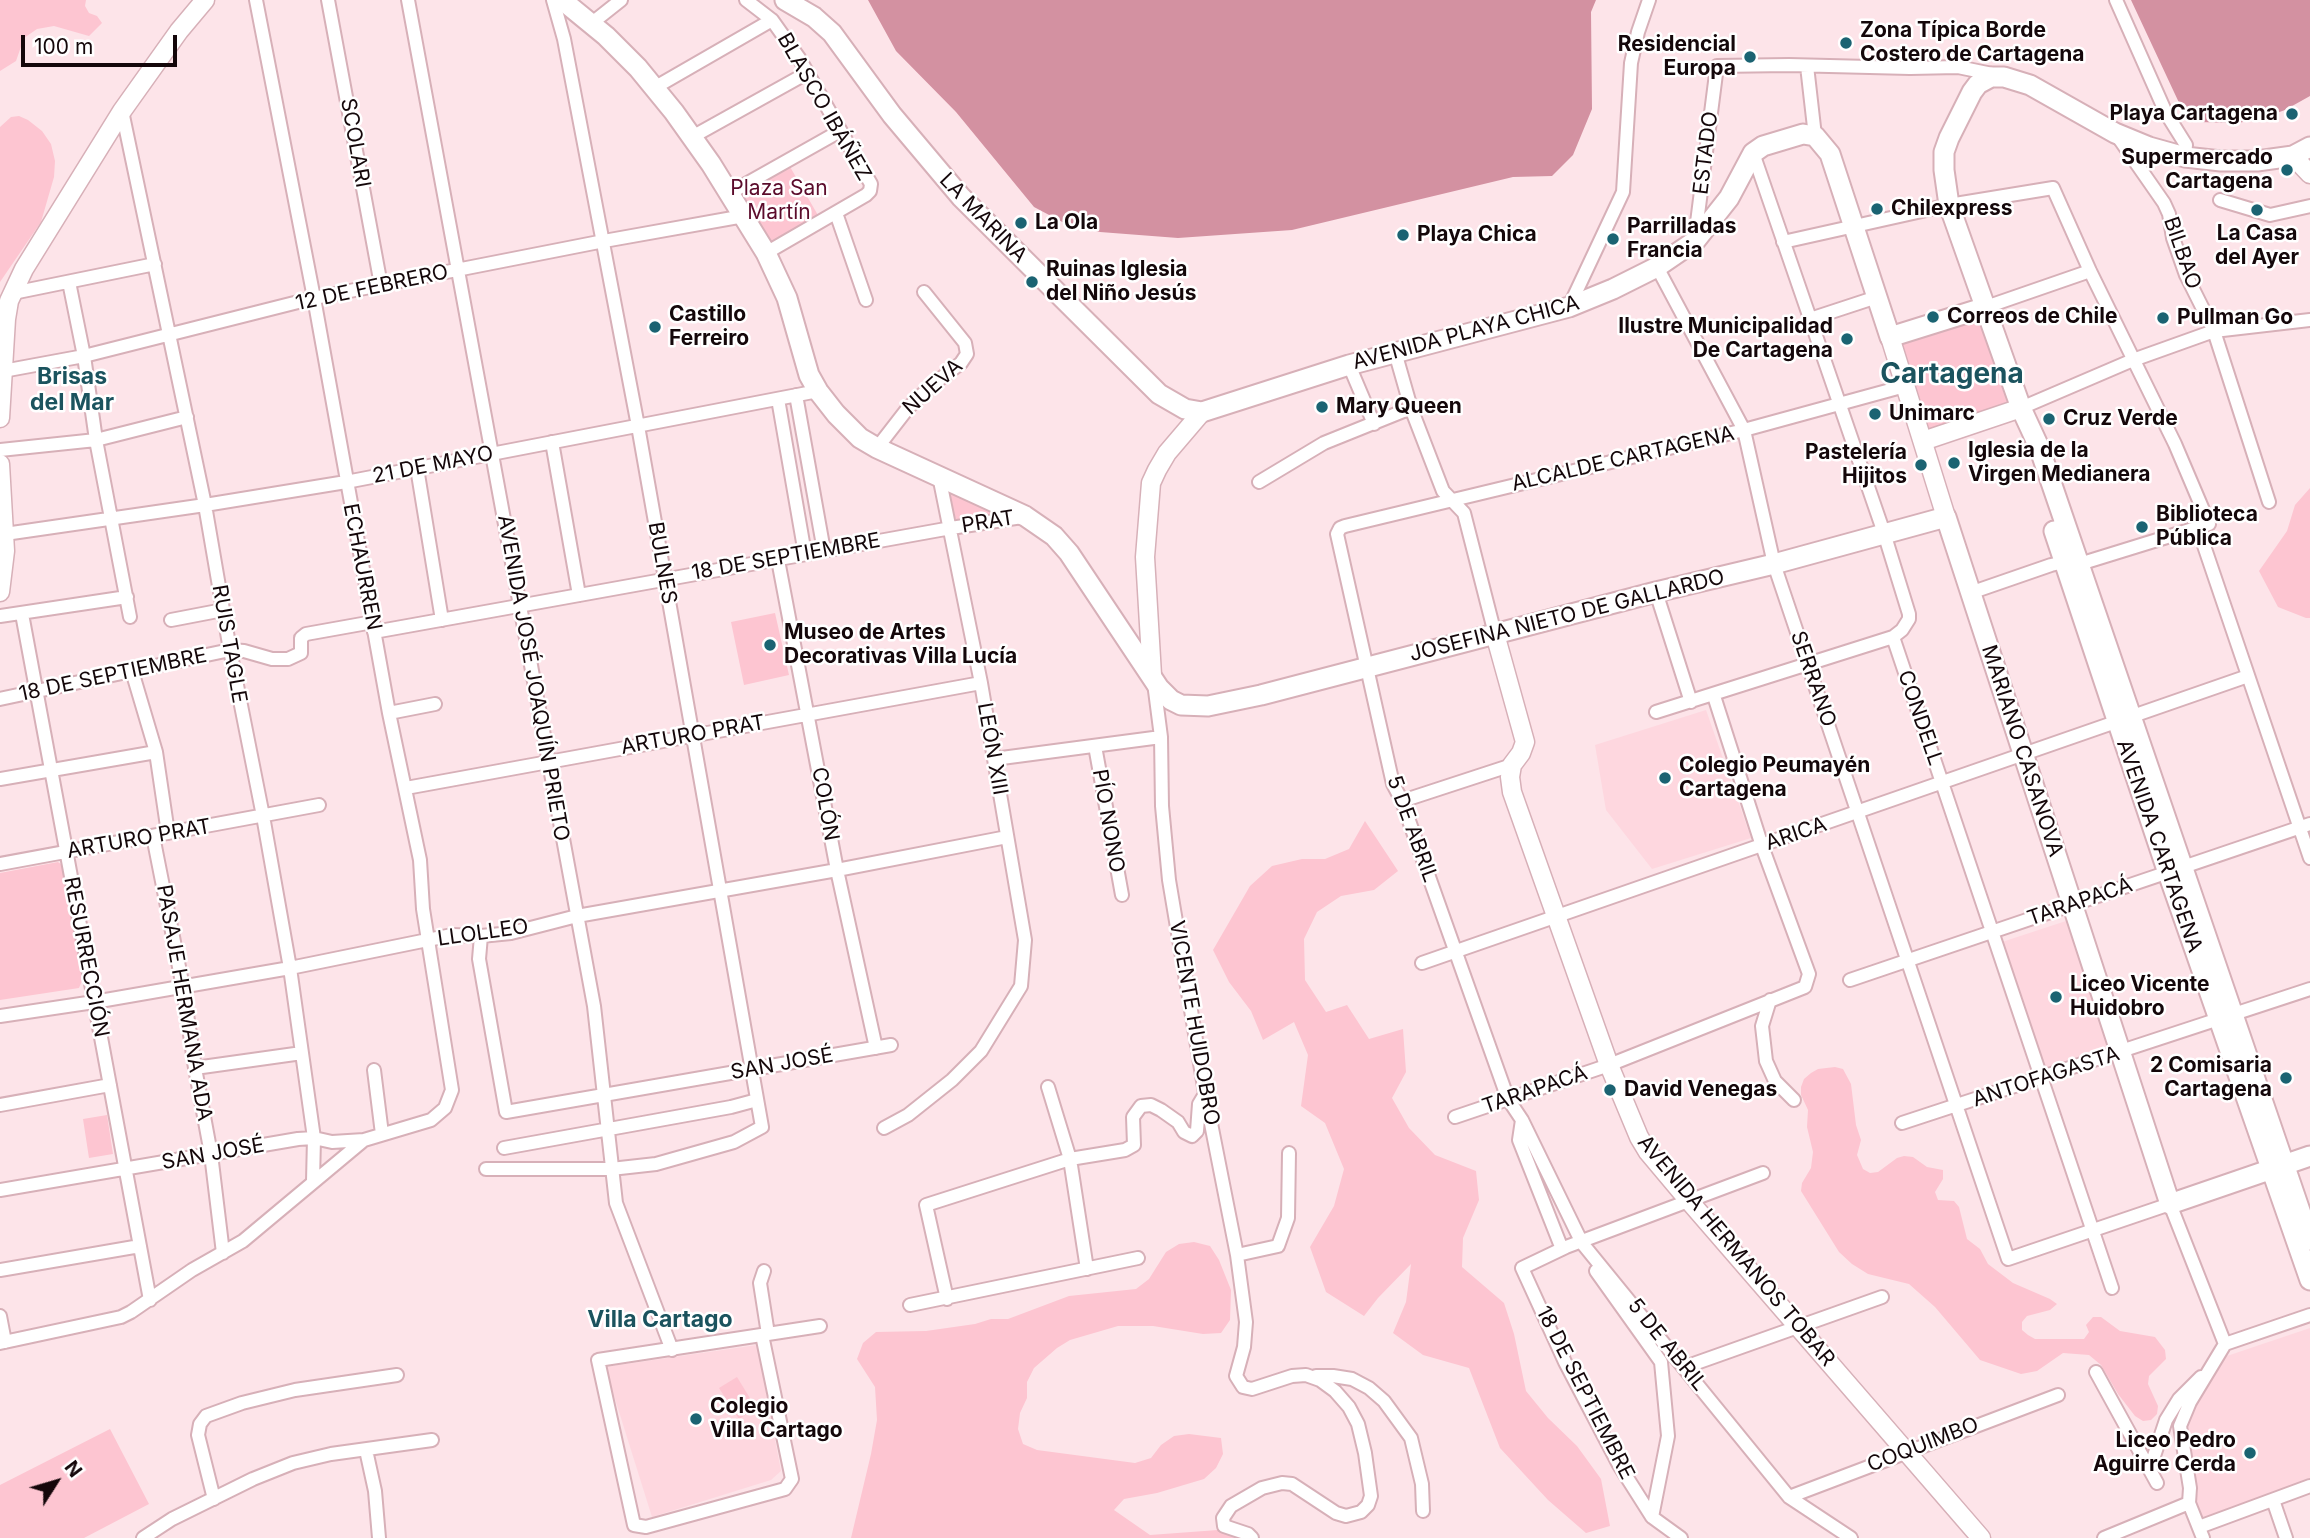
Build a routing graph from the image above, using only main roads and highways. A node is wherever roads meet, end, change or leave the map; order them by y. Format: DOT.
graph roads {
  1 [pos="562,0"];
  2 [pos="785,0"];
  3 [pos="2302,151"];
  4 [pos="1830,154"];
  5 [pos="1986,307"];
  6 [pos="1202,412"];
  7 [pos="1946,517"];
  8 [pos="2310,1156"];
  9 [pos="2278,1167"];
  10 [pos="2310,1240"];
  11 [pos="2310,1280"];
  1 -- 7 [label="main road, JOSEFINA NIETO DE GALLARDO"];
  2 -- 6 [label="main road, LA MARINA"];
  3 -- 5 [label="main road, AVENIDA CARTAGENA"];
  4 -- 5 [label="main road, MARIANO CASANOVA"];
  4 -- 6 [label="main road, AVENIDA PLAYA CHICA"];
  5 -- 9 [label="main road, AVENIDA CARTAGENA"];
  7 -- 9 [label="main road, MARIANO CASANOVA"];
  8 -- 9 [label="main road"];
  9 -- 10 [label="main road, AVENIDA CARTAGENA"];
  9 -- 11 [label="main road, AVENIDA CARTAGENA"];
}
